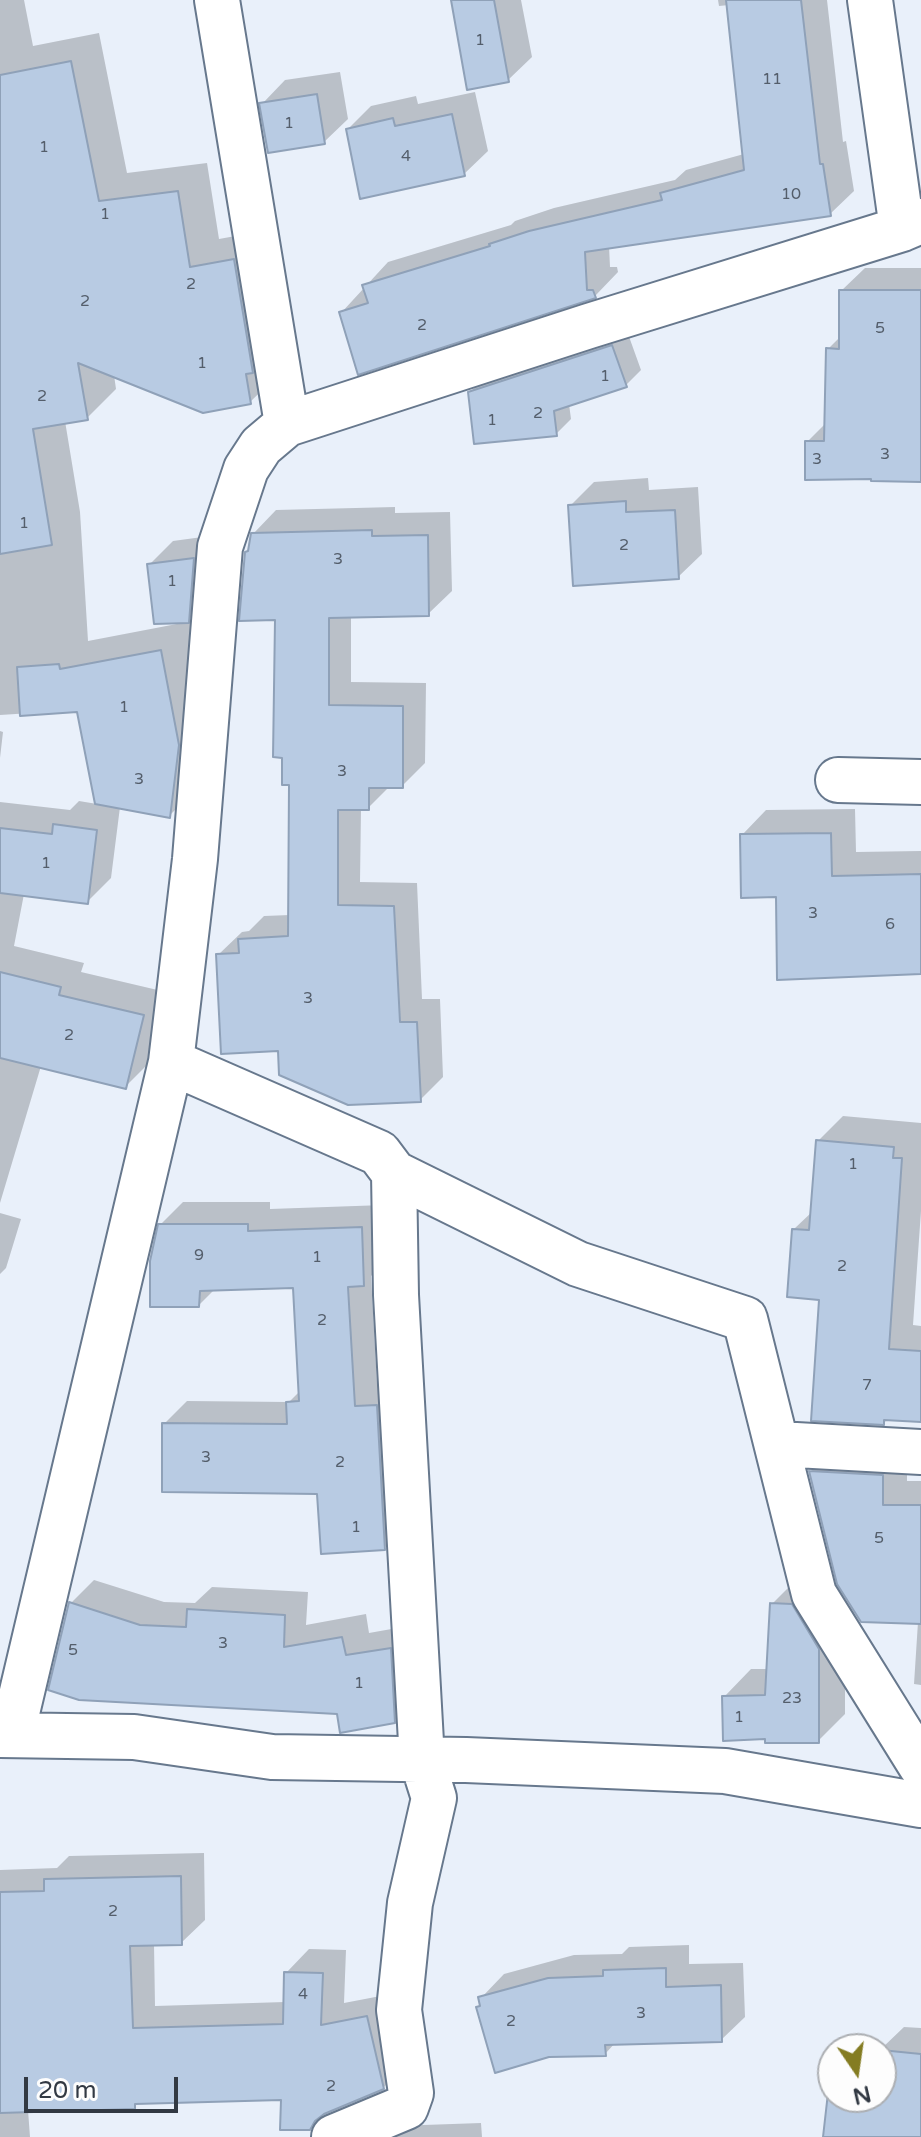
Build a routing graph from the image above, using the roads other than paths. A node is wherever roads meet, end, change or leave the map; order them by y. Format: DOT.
graph roads {
  1 [pos="217,0"];
  2 [pos="870,0"];
  3 [pos="911,225"];
  4 [pos="287,424"];
  5 [pos="838,780"];
  6 [pos="921,782"];
  7 [pos="171,1062"];
  8 [pos="394,1173"];
  9 [pos="778,1444"];
  10 [pos="921,1452"];
  11 [pos="6,1734"];
  12 [pos="422,1760"];
  13 [pos="921,1766"];
  14 [pos="921,1805"];
  15 [pos="334,2137"];
  1 -- 4 [label="street"];
  2 -- 3 [label="street"];
  3 -- 4 [label="street"];
  4 -- 7 [label="street"];
  5 -- 6 [label="street"];
  7 -- 8 [label="street"];
  7 -- 11 [label="street"];
  8 -- 9 [label="street"];
  8 -- 12 [label="street"];
  9 -- 10 [label="street"];
  9 -- 13 [label="street"];
  11 -- 12 [label="street"];
  12 -- 14 [label="street"];
  12 -- 15 [label="street"];
}
